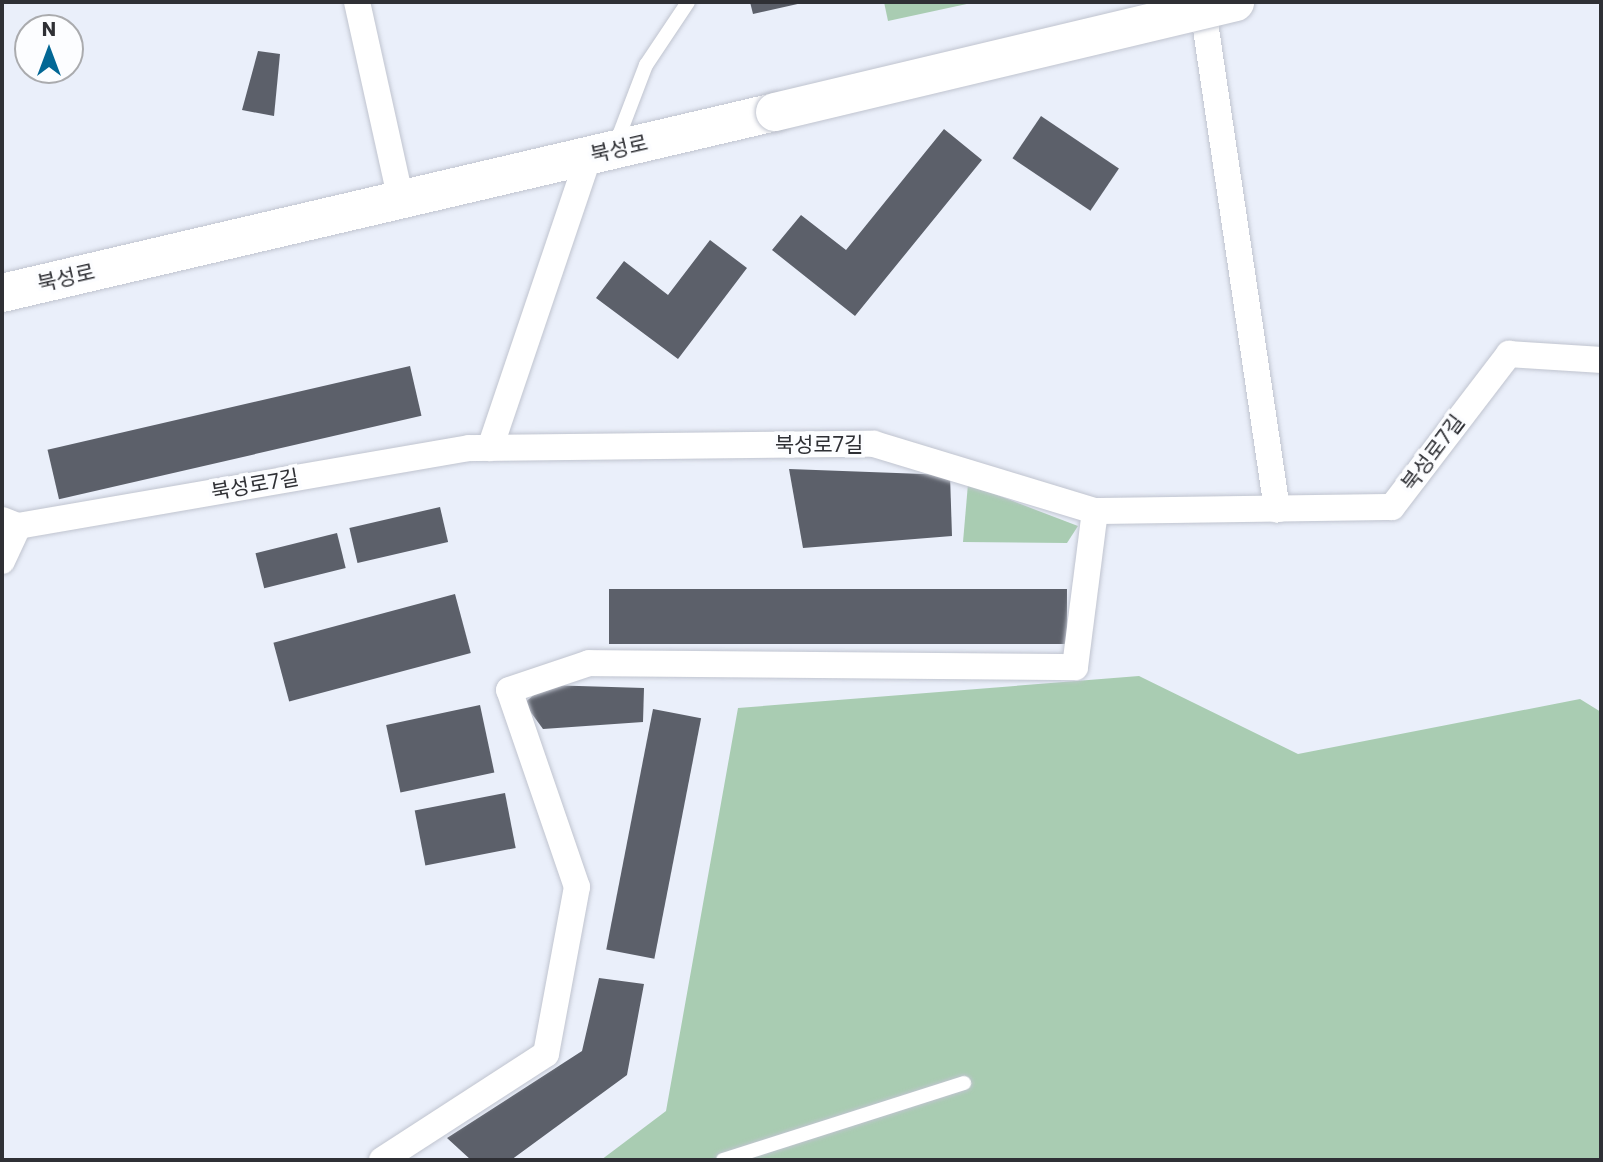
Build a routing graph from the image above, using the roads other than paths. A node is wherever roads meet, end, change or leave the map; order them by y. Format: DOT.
graph roads {
  1 [pos="357,2"];
  2 [pos="688,2"];
  3 [pos="1202,2"];
  4 [pos="1235,2"];
  5 [pos="601,153"];
  6 [pos="401,200"];
  7 [pos="2,293"];
  8 [pos="1601,360"];
  9 [pos="490,448"];
  10 [pos="1277,509"];
  11 [pos="1095,511"];
  12 [pos="10,523"];
  13 [pos="2,561"];
  14 [pos="964,1083"];
  15 [pos="382,1160"];
  16 [pos="723,1160"];
  1 -- 6 [label="street"];
  2 -- 5 [label="lane"];
  3 -- 10 [label="street"];
  4 -- 5 [label="street, 북성로, bridge"];
  5 -- 6 [label="street, 북성로"];
  5 -- 9 [label="street"];
  6 -- 7 [label="street, 북성로"];
  8 -- 10 [label="street, 북성로7길"];
  9 -- 11 [label="street, 북성로7길"];
  9 -- 12 [label="street, 북성로7길"];
  10 -- 11 [label="street, 북성로7길"];
  11 -- 15 [label="street"];
  12 -- 13 [label="street"];
  14 -- 16 [label="lane"];
}
